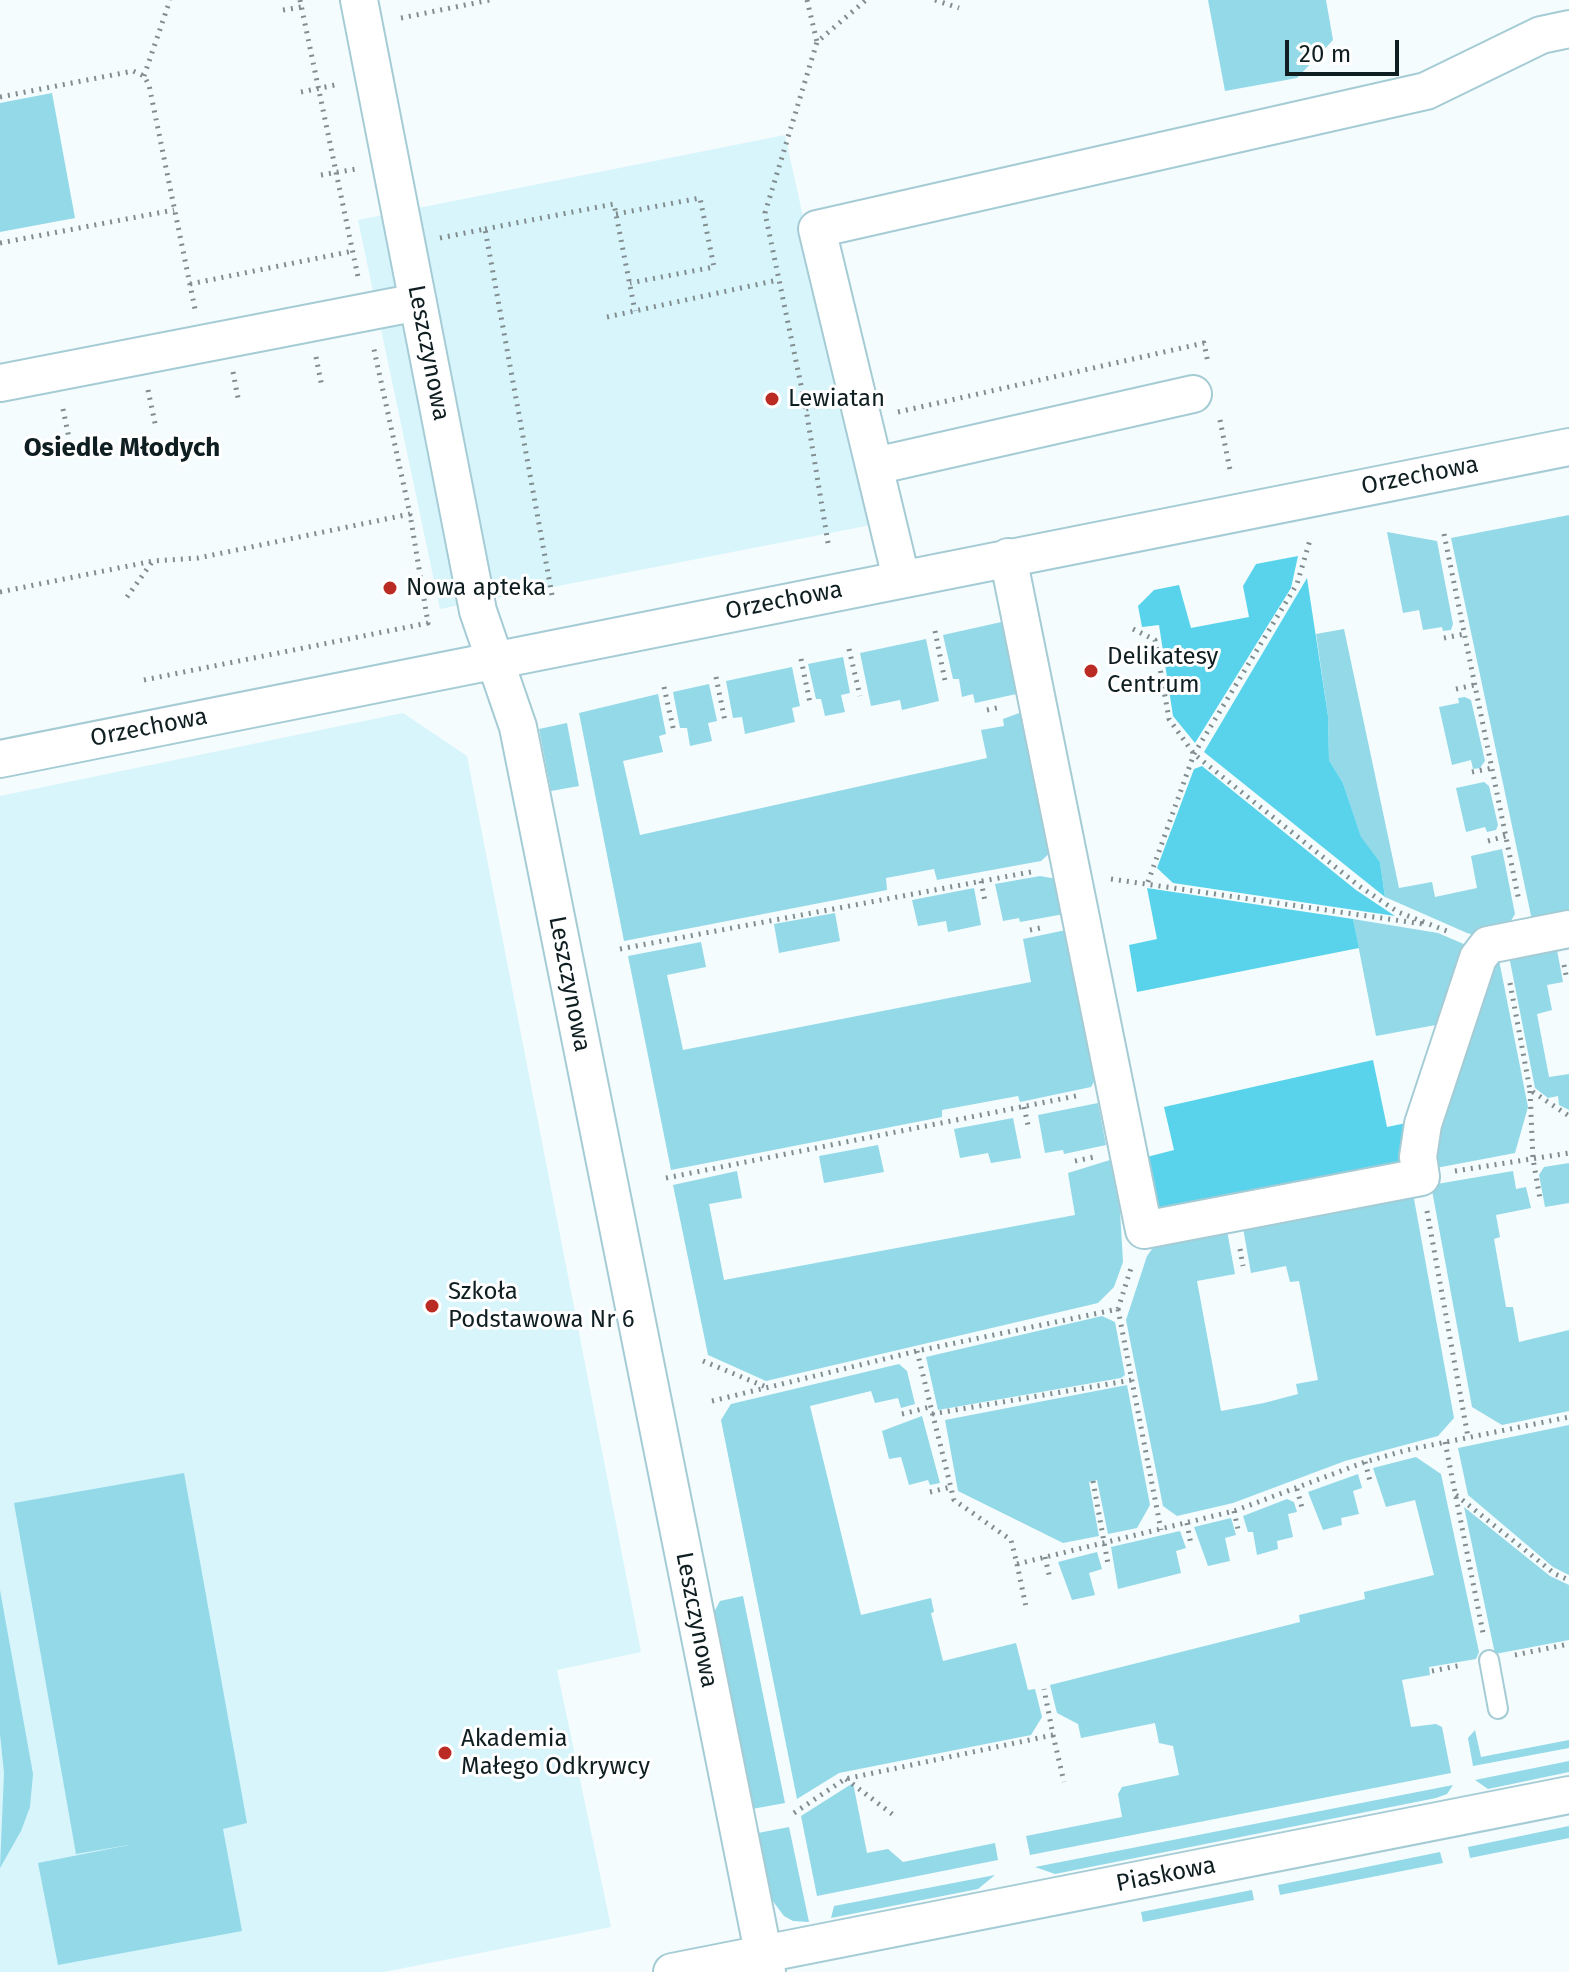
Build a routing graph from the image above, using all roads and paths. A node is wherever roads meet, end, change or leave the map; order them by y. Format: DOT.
graph roads {
  1 [pos="170,0"];
  2 [pos="359,0"];
  3 [pos="490,0"];
  4 [pos="807,0"];
  5 [pos="866,0"];
  6 [pos="935,0"];
  7 [pos="300,3"];
  8 [pos="959,8"];
  9 [pos="283,10"];
  10 [pos="399,19"];
  11 [pos="1569,29"];
  12 [pos="817,42"];
  13 [pos="144,76"];
  14 [pos="0,97"];
  15 [pos="174,210"];
  16 [pos="616,214"];
  17 [pos="485,229"];
  18 [pos="443,238"];
  19 [pos="0,243"];
  20 [pos="353,251"];
  21 [pos="778,280"];
  22 [pos="630,283"];
  23 [pos="190,284"];
  24 [pos="418,302"];
  25 [pos="365,311"];
  26 [pos="635,311"];
  27 [pos="607,317"];
  28 [pos="201,343"];
  29 [pos="0,383"];
  30 [pos="1193,394"];
  31 [pos="1569,447"];
  32 [pos="875,466"];
  33 [pos="410,514"];
  34 [pos="1444,534"];
  35 [pos="1310,540"];
  36 [pos="828,543"];
  37 [pos="1008,557"];
  38 [pos="153,561"];
  39 [pos="901,578"];
  40 [pos="0,592"];
  41 [pos="552,595"];
  42 [pos="127,597"];
  43 [pos="1133,629"];
  44 [pos="935,631"];
  45 [pos="1464,634"];
  46 [pos="1444,638"];
  47 [pos="849,649"];
  48 [pos="494,658"];
  49 [pos="801,659"];
  50 [pos="716,677"];
  51 [pos="144,680"];
  52 [pos="945,681"];
  53 [pos="1475,685"];
  54 [pos="664,687"];
  55 [pos="1456,689"];
  56 [pos="860,696"];
  57 [pos="810,703"];
  58 [pos="725,721"];
  59 [pos="674,732"];
  60 [pos="1194,754"];
  61 [pos="0,759"];
  62 [pos="1492,768"];
  63 [pos="1472,772"];
  64 [pos="1506,836"];
  65 [pos="1488,841"];
  66 [pos="1068,865"];
  67 [pos="981,881"];
  68 [pos="1148,882"];
  69 [pos="985,901"];
  70 [pos="1423,924"];
  71 [pos="1569,929"];
  72 [pos="1505,942"];
  73 [pos="620,949"];
  74 [pos="1113,1089"];
  75 [pos="1530,1090"];
  76 [pos="1024,1107"];
  77 [pos="1569,1116"];
  78 [pos="1029,1130"];
  79 [pos="1569,1153"];
  80 [pos="1533,1159"];
  81 [pos="1421,1177"];
  82 [pos="666,1178"];
  83 [pos="1540,1199"];
  84 [pos="1144,1230"];
  85 [pos="1118,1309"];
  86 [pos="917,1351"];
  87 [pos="703,1361"];
  88 [pos="1132,1380"];
  89 [pos="767,1388"];
  90 [pos="712,1401"];
  91 [pos="930,1407"];
  92 [pos="902,1414"];
  93 [pos="932,1414"];
  94 [pos="1569,1417"];
  95 [pos="1468,1437"];
  96 [pos="1445,1442"];
  97 [pos="1365,1462"];
  98 [pos="1093,1481"];
  99 [pos="1371,1485"];
  100 [pos="951,1487"];
  101 [pos="1297,1489"];
  102 [pos="930,1492"];
  103 [pos="1455,1494"];
  104 [pos="1302,1508"];
  105 [pos="1234,1511"];
  106 [pos="1187,1523"];
  107 [pos="1161,1530"];
  108 [pos="1239,1534"];
  109 [pos="1104,1544"];
  110 [pos="1191,1545"];
  111 [pos="1045,1557"];
  112 [pos="1017,1564"];
  113 [pos="1108,1564"];
  114 [pos="1050,1579"];
  115 [pos="1569,1580"];
  116 [pos="1026,1607"];
  117 [pos="1489,1660"];
  118 [pos="1044,1689"];
  119 [pos="1498,1709"];
  120 [pos="1053,1735"];
  121 [pos="845,1779"];
  122 [pos="1064,1782"];
  123 [pos="1569,1795"];
  124 [pos="794,1813"];
  125 [pos="896,1817"];
  126 [pos="766,1963"];
  127 [pos="672,1972"];
  1 -- 13 [label="path"];
  2 -- 24 [label="street, Leszczynowa"];
  3 -- 10 [label="path"];
  4 -- 12 [label="path"];
  5 -- 12 [label="path"];
  6 -- 8 [label="path"];
  7 -- 9 [label="path"];
  7 -- 20 [label="path"];
  11 -- 32 [label="street"];
  12 -- 21 [label="path"];
  13 -- 14 [label="path"];
  13 -- 15 [label="path"];
  15 -- 19 [label="path"];
  15 -- 23 [label="path"];
  16 -- 17 [label="path"];
  16 -- 22 [label="path"];
  16 -- 22 [label="path"];
  17 -- 18 [label="path"];
  17 -- 41 [label="path"];
  20 -- 23 [label="path"];
  20 -- 25 [label="path"];
  21 -- 26 [label="path"];
  21 -- 36 [label="path"];
  22 -- 26 [label="path"];
  23 -- 28 [label="path"];
  24 -- 25 [label="street"];
  24 -- 48 [label="street, Leszczynowa"];
  25 -- 28 [label="street"];
  25 -- 33 [label="path"];
  26 -- 27 [label="path"];
  28 -- 29 [label="street"];
  30 -- 32 [label="street"];
  31 -- 37 [label="street, Orzechowa"];
  32 -- 39 [label="street"];
  33 -- 38 [label="path"];
  33 -- 51 [label="path"];
  34 -- 45 [label="path"];
  35 -- 60 [label="path"];
  37 -- 39 [label="street, Orzechowa"];
  37 -- 66 [label="street"];
  38 -- 40 [label="path"];
  38 -- 42 [label="path"];
  39 -- 48 [label="street, Orzechowa"];
  43 -- 60 [label="path"];
  44 -- 52 [label="path"];
  45 -- 46 [label="path"];
  45 -- 53 [label="path"];
  47 -- 56 [label="path"];
  48 -- 61 [label="street, Orzechowa"];
  48 -- 126 [label="street, Leszczynowa"];
  49 -- 57 [label="path"];
  50 -- 58 [label="path"];
  53 -- 55 [label="path"];
  53 -- 62 [label="path"];
  54 -- 59 [label="path"];
  60 -- 68 [label="path"];
  60 -- 70 [label="path"];
  62 -- 63 [label="path"];
  62 -- 64 [label="path"];
  64 -- 65 [label="path"];
  64 -- 72 [label="path"];
  66 -- 67 [label="path"];
  66 -- 68 [label="path"];
  66 -- 74 [label="street"];
  67 -- 69 [label="path"];
  67 -- 73 [label="path"];
  68 -- 70 [label="path"];
  70 -- 72 [label="path"];
  71 -- 72 [label="street"];
  72 -- 75 [label="path"];
  72 -- 81 [label="street"];
  74 -- 76 [label="path"];
  74 -- 84 [label="street"];
  75 -- 77 [label="path"];
  75 -- 80 [label="path"];
  76 -- 78 [label="path"];
  76 -- 82 [label="path"];
  79 -- 80 [label="path"];
  80 -- 81 [label="path"];
  80 -- 83 [label="path"];
  81 -- 84 [label="street"];
  81 -- 95 [label="path"];
  84 -- 85 [label="path"];
  85 -- 86 [label="path"];
  85 -- 88 [label="path"];
  86 -- 89 [label="path"];
  86 -- 91 [label="path"];
  87 -- 89 [label="path"];
  88 -- 93 [label="path"];
  88 -- 107 [label="path"];
  89 -- 90 [label="path"];
  91 -- 92 [label="path"];
  91 -- 93 [label="path"];
  93 -- 100 [label="path"];
  94 -- 95 [label="path"];
  95 -- 96 [label="path"];
  96 -- 97 [label="path"];
  96 -- 103 [label="path"];
  97 -- 99 [label="path"];
  97 -- 101 [label="path"];
  98 -- 109 [label="path"];
  100 -- 102 [label="path"];
  100 -- 112 [label="path"];
  101 -- 104 [label="path"];
  101 -- 105 [label="path"];
  103 -- 115 [label="path"];
  103 -- 117 [label="path"];
  105 -- 106 [label="path"];
  105 -- 108 [label="path"];
  106 -- 107 [label="path"];
  106 -- 110 [label="path"];
  107 -- 109 [label="path"];
  109 -- 111 [label="path"];
  109 -- 113 [label="path"];
  111 -- 112 [label="path"];
  111 -- 114 [label="path"];
  112 -- 116 [label="path"];
  117 -- 119 [label="lane"];
  118 -- 120 [label="path"];
  120 -- 121 [label="path"];
  120 -- 122 [label="path"];
  121 -- 124 [label="path"];
  121 -- 125 [label="path"];
  123 -- 126 [label="street, Piaskowa"];
  126 -- 127 [label="street, Piaskowa"];
}
